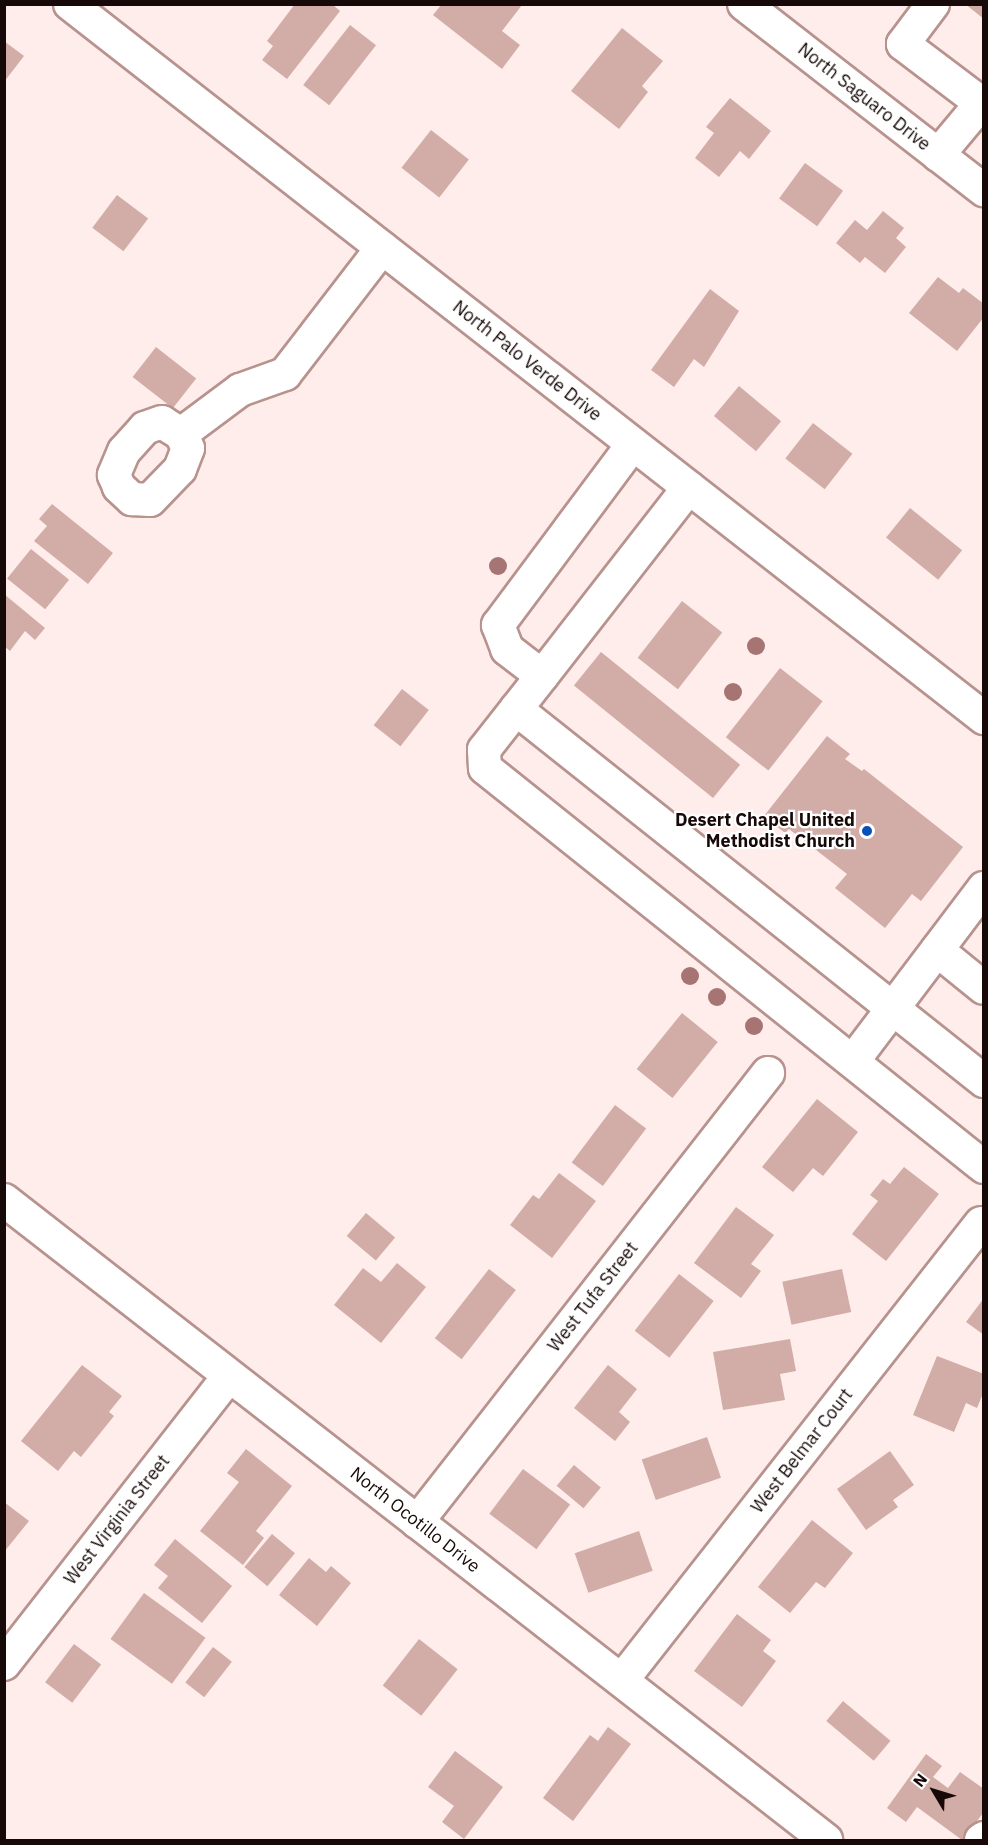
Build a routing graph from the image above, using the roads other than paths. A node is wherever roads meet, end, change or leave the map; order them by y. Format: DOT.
graph roads {
  1 [pos="70,4"];
  2 [pos="744,4"];
  3 [pos="933,4"];
  4 [pos="982,101"];
  5 [pos="938,155"];
  6 [pos="984,190"];
  7 [pos="382,248"];
  8 [pos="181,434"];
  9 [pos="633,444"];
  10 [pos="689,487"];
  11 [pos="542,676"];
  12 [pos="516,709"];
  13 [pos="984,718"];
  14 [pos="982,892"];
  15 [pos="937,950"];
  16 [pos="984,988"];
  17 [pos="893,1008"];
  18 [pos="853,1060"];
  19 [pos="768,1073"];
  20 [pos="984,1081"];
  21 [pos="984,1167"];
  22 [pos="4,1200"];
  23 [pos="981,1223"];
  24 [pos="229,1376"];
  25 [pos="417,1522"];
  26 [pos="4,1664"];
  27 [pos="622,1680"];
  28 [pos="826,1840"];
  1 -- 7 [label="street, North Palo Verde Drive"];
  2 -- 5 [label="street, North Saguaro Drive"];
  3 -- 4 [label="street"];
  4 -- 5 [label="street"];
  5 -- 6 [label="street, North Saguaro Drive"];
  7 -- 8 [label="street"];
  7 -- 9 [label="street, North Palo Verde Drive"];
  9 -- 10 [label="street, North Palo Verde Drive"];
  9 -- 11 [label="street"];
  10 -- 11 [label="street"];
  10 -- 13 [label="street, North Palo Verde Drive"];
  11 -- 12 [label="street"];
  12 -- 17 [label="street"];
  12 -- 18 [label="street"];
  14 -- 15 [label="street"];
  15 -- 16 [label="street"];
  15 -- 17 [label="street"];
  17 -- 18 [label="street"];
  17 -- 20 [label="street"];
  18 -- 21 [label="street"];
  19 -- 25 [label="street, West Tufa Street"];
  22 -- 24 [label="street, North Ocotillo Drive"];
  23 -- 27 [label="street, West Belmar Court"];
  24 -- 25 [label="street, North Ocotillo Drive"];
  24 -- 26 [label="street, West Virginia Street"];
  25 -- 27 [label="street, North Ocotillo Drive"];
  27 -- 28 [label="street, North Ocotillo Drive"];
}
